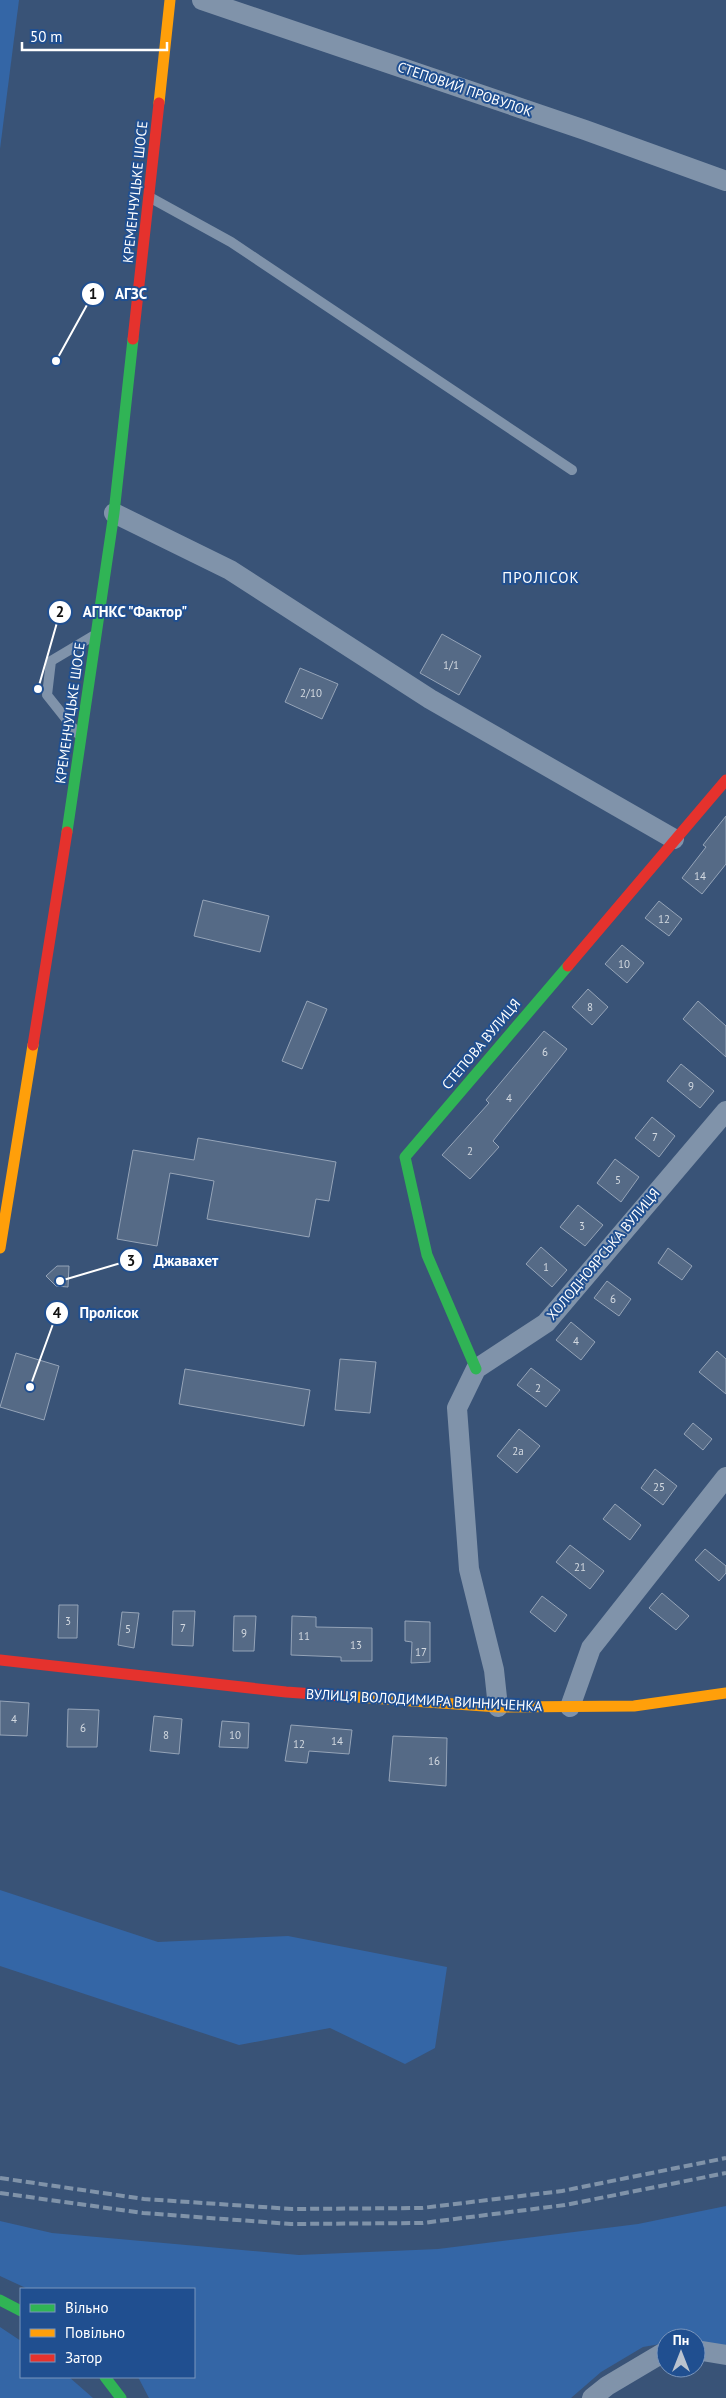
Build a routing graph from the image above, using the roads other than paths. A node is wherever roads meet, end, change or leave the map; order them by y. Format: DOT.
graph roads {
  1 [pos="170,0"];
  2 [pos="202,0"];
  3 [pos="726,181"];
  4 [pos="150,198"];
  5 [pos="572,470"];
  6 [pos="114,514"];
  7 [pos="96,634"];
  8 [pos="82,740"];
  9 [pos="726,780"];
  10 [pos="674,840"];
  11 [pos="726,1110"];
  12 [pos="0,1248"];
  13 [pos="476,1370"];
  14 [pos="726,1477"];
  15 [pos="0,1660"];
  16 [pos="726,1693"];
  17 [pos="498,1707"];
  18 [pos="570,1707"];
  19 [pos="0,2300"];
  20 [pos="20,2310"];
  21 [pos="706,2352"];
  22 [pos="726,2355"];
  23 [pos="656,2357"];
  24 [pos="107,2378"];
  25 [pos="121,2398"];
  26 [pos="592,2398"];
  1 -- 4 [label="main road, КРЕМЕНЧУЦЬКЕ ШОСЕ"];
  2 -- 3 [label="street, СТЕПОВИЙ ПРОВУЛОК"];
  4 -- 5 [label="lane"];
  4 -- 6 [label="main road, КРЕМЕНЧУЦЬКЕ ШОСЕ"];
  6 -- 7 [label="main road, КРЕМЕНЧУЦЬКЕ ШОСЕ"];
  6 -- 10 [label="street"];
  7 -- 8 [label="main road, КРЕМЕНЧУЦЬКЕ ШОСЕ"];
  7 -- 8 [label="lane"];
  8 -- 12 [label="main road, КРЕМЕНЧУЦЬКЕ ШОСЕ"];
  9 -- 10 [label="main road, СТЕПОВА ВУЛИЦЯ"];
  10 -- 13 [label="main road, СТЕПОВА ВУЛИЦЯ"];
  11 -- 13 [label="street, ХОЛОДНОЯРСЬКА ВУЛИЦЯ"];
  13 -- 17 [label="street, ХОЛОДНОЯРСЬКА ВУЛИЦЯ"];
  14 -- 18 [label="street"];
  15 -- 17 [label="main road, ВУЛИЦЯ ВОЛОДИМИРА ВИННИЧЕНКА"];
  16 -- 18 [label="main road, ВУЛИЦЯ ВОЛОДИМИРА ВИННИЧЕНКА"];
  17 -- 18 [label="main road, ВУЛИЦЯ ВОЛОДИМИРА ВИННИЧЕНКА"];
  19 -- 20 [label="main road"];
  21 -- 22 [label="street"];
  23 -- 26 [label="street"];
  24 -- 25 [label="main road"];
}
